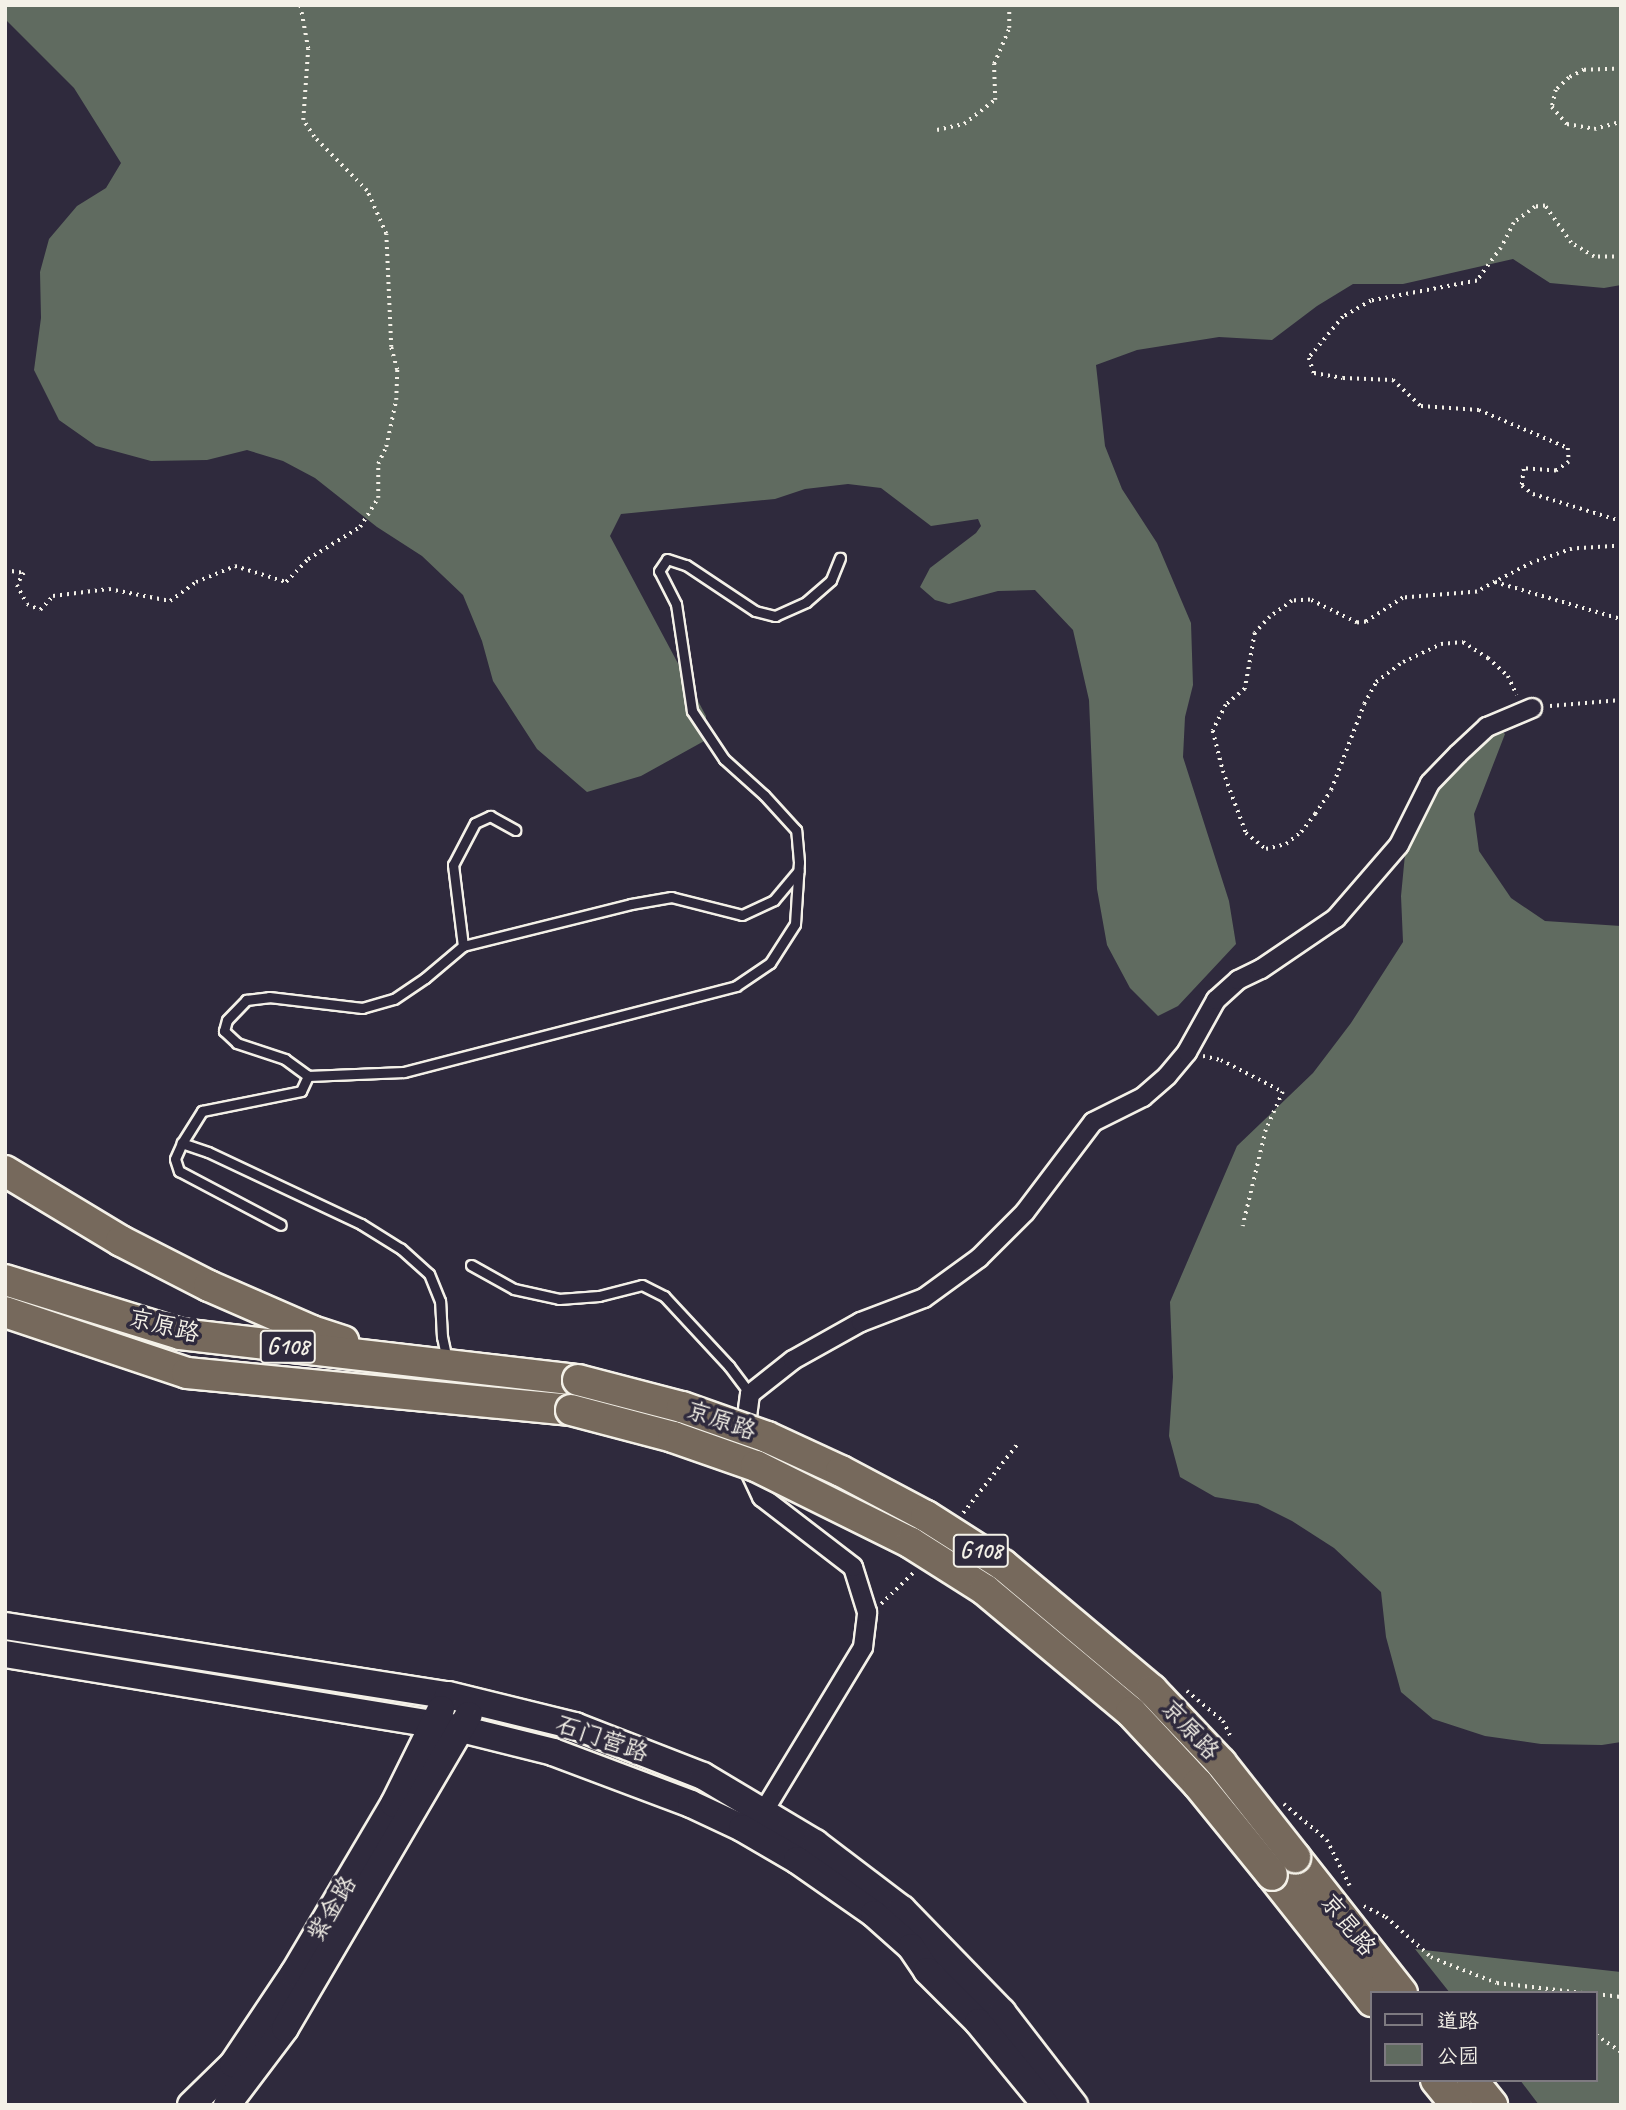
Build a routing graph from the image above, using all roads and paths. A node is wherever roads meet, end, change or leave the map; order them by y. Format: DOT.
graph roads {
  1 [pos="300,5"];
  2 [pos="1009,5"];
  3 [pos="1621,69"];
  4 [pos="1621,122"];
  5 [pos="937,130"];
  6 [pos="1621,257"];
  7 [pos="1621,521"];
  8 [pos="1621,545"];
  9 [pos="840,558"];
  10 [pos="5,570"];
  11 [pos="1495,582"];
  12 [pos="1621,619"];
  13 [pos="1621,700"];
  14 [pos="1528,710"];
  15 [pos="515,830"];
  16 [pos="799,871"];
  17 [pos="463,946"];
  18 [pos="1187,1052"];
  19 [pos="308,1076"];
  20 [pos="182,1143"];
  21 [pos="5,1171"];
  22 [pos="281,1225"];
  23 [pos="1243,1226"];
  24 [pos="471,1265"];
  25 [pos="5,1280"];
  26 [pos="5,1312"];
  27 [pos="404,1360"];
  28 [pos="449,1365"];
  29 [pos="750,1394"];
  30 [pos="5,1626"];
  31 [pos="5,1654"];
  32 [pos="448,1695"];
  33 [pos="476,1704"];
  34 [pos="433,1723"];
  35 [pos="461,1729"];
  36 [pos="758,1822"];
  37 [pos="1283,1866"];
  38 [pos="1526,1987"];
  39 [pos="1400,1991"];
  40 [pos="1525,1991"];
  41 [pos="1598,1994"];
  42 [pos="1621,1997"];
  43 [pos="1370,1998"];
  44 [pos="1598,2036"];
  45 [pos="1621,2052"];
  46 [pos="1438,2082"];
  47 [pos="1474,2082"];
  48 [pos="191,2105"];
  49 [pos="227,2105"];
  50 [pos="1045,2105"];
  51 [pos="1074,2105"];
  52 [pos="1456,2105"];
  53 [pos="1492,2105"];
  1 -- 10 [label="path"];
  2 -- 5 [label="path"];
  3 -- 4 [label="path"];
  6 -- 7 [label="path"];
  8 -- 11 [label="path"];
  9 -- 16 [label="lane"];
  11 -- 12 [label="path"];
  11 -- 14 [label="path"];
  13 -- 14 [label="path"];
  14 -- 18 [label="street"];
  15 -- 17 [label="lane"];
  16 -- 17 [label="lane"];
  16 -- 19 [label="lane"];
  17 -- 19 [label="lane"];
  18 -- 23 [label="path"];
  18 -- 29 [label="street"];
  19 -- 20 [label="lane"];
  20 -- 22 [label="lane"];
  20 -- 28 [label="lane"];
  21 -- 27 [label="highway"];
  24 -- 29 [label="lane"];
  25 -- 27 [label="highway, 京原路 / G108"];
  26 -- 37 [label="highway, 京原路 / G108, bridge"];
  27 -- 28 [label="highway, 京原路 / G108"];
  28 -- 37 [label="highway, 京原路 / G108, bridge"];
  29 -- 36 [label="street"];
  30 -- 32 [label="main road, 石门营路"];
  31 -- 34 [label="main road, 石门营路"];
  32 -- 33 [label="main road, 石门营路"];
  32 -- 34 [label="main road, 紫金路"];
  33 -- 35 [label="main road, 紫金路"];
  33 -- 36 [label="main road, 石门营路"];
  34 -- 35 [label="main road, 石门营路"];
  34 -- 48 [label="main road, 紫金路"];
  35 -- 36 [label="main road, 石门营路"];
  35 -- 49 [label="main road, 紫金路"];
  36 -- 50 [label="main road, 石门营路"];
  36 -- 51 [label="main road, 石门营路"];
  37 -- 39 [label="highway, 京昆路 / G108"];
  37 -- 43 [label="highway, 京昆路 / G108"];
  38 -- 40 [label="path"];
  41 -- 42 [label="path"];
  44 -- 45 [label="path"];
  46 -- 52 [label="highway"];
  47 -- 53 [label="highway"];
}
